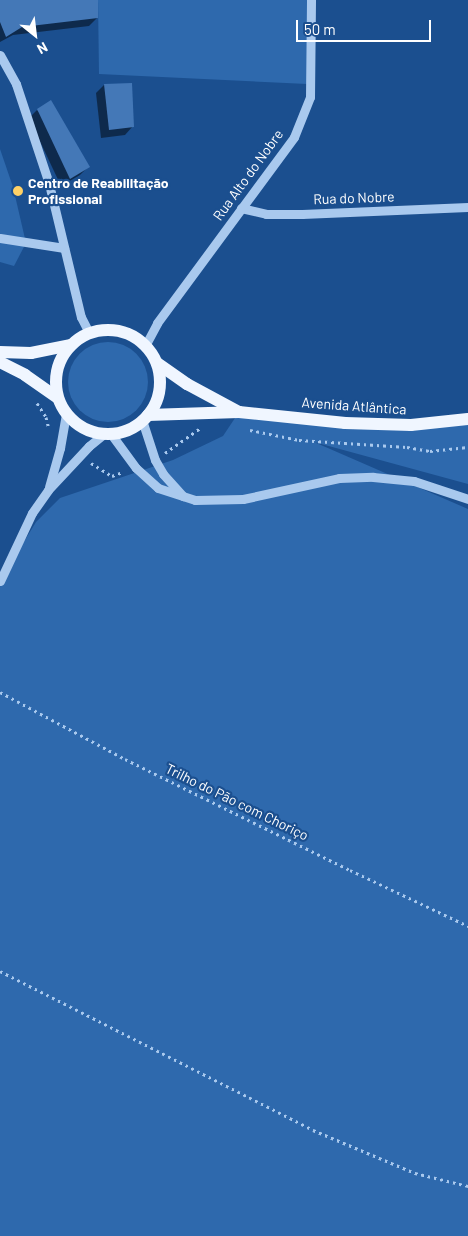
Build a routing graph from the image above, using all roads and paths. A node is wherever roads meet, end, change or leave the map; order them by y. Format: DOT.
graph roads {
  1 [pos="311,0"];
  2 [pos="0,55"];
  3 [pos="468,207"];
  4 [pos="241,208"];
  5 [pos="0,238"];
  6 [pos="64,248"];
  7 [pos="89,333"];
  8 [pos="71,345"];
  9 [pos="145,346"];
  10 [pos="0,352"];
  11 [pos="0,362"];
  12 [pos="157,363"];
  13 [pos="57,397"];
  14 [pos="32,398"];
  15 [pos="239,412"];
  16 [pos="66,414"];
  17 [pos="145,418"];
  18 [pos="468,419"];
  19 [pos="208,428"];
  20 [pos="244,429"];
  21 [pos="50,433"];
  22 [pos="107,434"];
  23 [pos="468,447"];
  24 [pos="163,454"];
  25 [pos="91,463"];
  26 [pos="124,472"];
  27 [pos="48,490"];
  28 [pos="185,498"];
  29 [pos="468,499"];
  30 [pos="0,581"];
  31 [pos="0,692"];
  32 [pos="468,926"];
  33 [pos="0,971"];
  34 [pos="468,1186"];
  1 -- 4 [label="street, Rua Alto do Nobre"];
  2 -- 6 [label="street"];
  3 -- 4 [label="street, Rua do Nobre"];
  4 -- 9 [label="street, Rua Alto do Nobre"];
  5 -- 6 [label="street"];
  6 -- 7 [label="street"];
  7 -- 8 [label="main road, Avenida Atlântica"];
  7 -- 9 [label="main road, Avenida Atlântica"];
  8 -- 10 [label="main road, Avenida Atlântica"];
  8 -- 13 [label="main road, Avenida Atlântica"];
  9 -- 12 [label="main road, Avenida Atlântica"];
  11 -- 13 [label="main road, Avenida Atlântica"];
  12 -- 15 [label="main road, Avenida Atlântica"];
  12 -- 17 [label="main road"];
  13 -- 16 [label="main road, Avenida Atlântica"];
  14 -- 21 [label="path"];
  15 -- 17 [label="main road, Avenida Atlântica"];
  15 -- 18 [label="main road, Avenida Atlântica"];
  16 -- 22 [label="main road, Avenida Atlântica"];
  16 -- 27 [label="street"];
  17 -- 22 [label="main road, Avenida Atlântica"];
  17 -- 28 [label="street"];
  19 -- 24 [label="path"];
  20 -- 23 [label="path"];
  22 -- 27 [label="street"];
  22 -- 28 [label="street"];
  25 -- 26 [label="path"];
  27 -- 30 [label="street"];
  28 -- 29 [label="street"];
  31 -- 32 [label="path, Trilho do Pão com Choriço"];
  33 -- 34 [label="path"];
}
